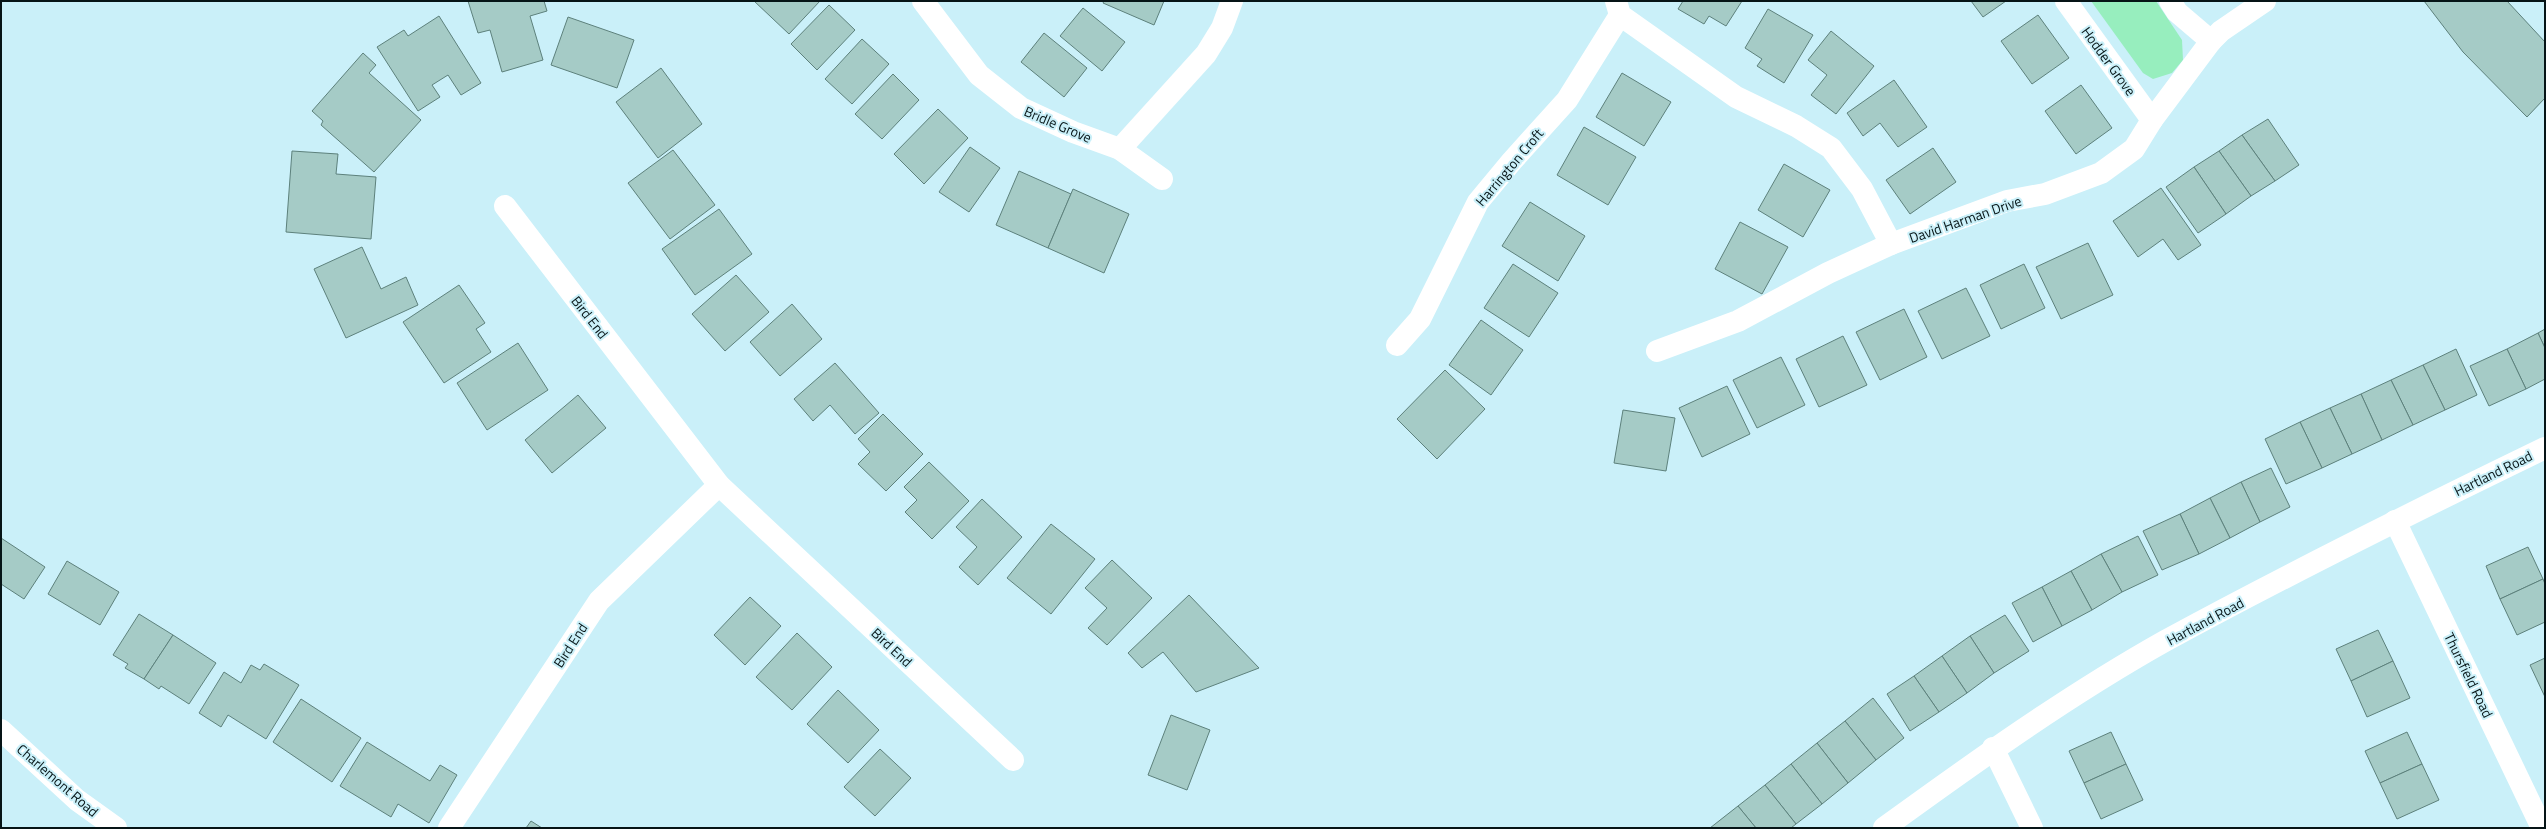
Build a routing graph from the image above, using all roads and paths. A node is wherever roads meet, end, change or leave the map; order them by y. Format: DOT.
graph roads {
  1 [pos="923,1"];
  2 [pos="1232,1"];
  3 [pos="2066,1"];
  4 [pos="2170,1"];
  5 [pos="2265,1"];
  6 [pos="1618,8"];
  7 [pos="2211,41"];
  8 [pos="2152,120"];
  9 [pos="1120,149"];
  10 [pos="1162,179"];
  11 [pos="505,206"];
  12 [pos="1891,244"];
  13 [pos="1396,345"];
  14 [pos="1657,351"];
  15 [pos="2545,448"];
  16 [pos="719,485"];
  17 [pos="2395,521"];
  18 [pos="1,730"];
  19 [pos="1993,748"];
  20 [pos="1012,760"];
  21 [pos="116,828"];
  22 [pos="448,828"];
  23 [pos="1884,828"];
  24 [pos="2032,828"];
  25 [pos="2542,828"];
  1 -- 9 [label="street, Bridle Grove"];
  2 -- 9 [label="street"];
  3 -- 8 [label="street, Hodder Grove"];
  4 -- 7 [label="street"];
  5 -- 7 [label="street, David Harman Drive"];
  6 -- 12 [label="street, Harrington Croft"];
  6 -- 13 [label="street, Harrington Croft"];
  7 -- 8 [label="street, David Harman Drive"];
  8 -- 12 [label="street, David Harman Drive"];
  9 -- 10 [label="street, Bridle Grove"];
  11 -- 16 [label="street, Bird End"];
  12 -- 14 [label="street, David Harman Drive"];
  15 -- 17 [label="street, Hartland Road"];
  16 -- 20 [label="street, Bird End"];
  16 -- 22 [label="street, Bird End"];
  17 -- 19 [label="street, Hartland Road"];
  17 -- 25 [label="street, Thursfield Road"];
  18 -- 21 [label="street, Charlemont Road"];
  19 -- 23 [label="street, Hartland Road"];
  19 -- 24 [label="street"];
}
